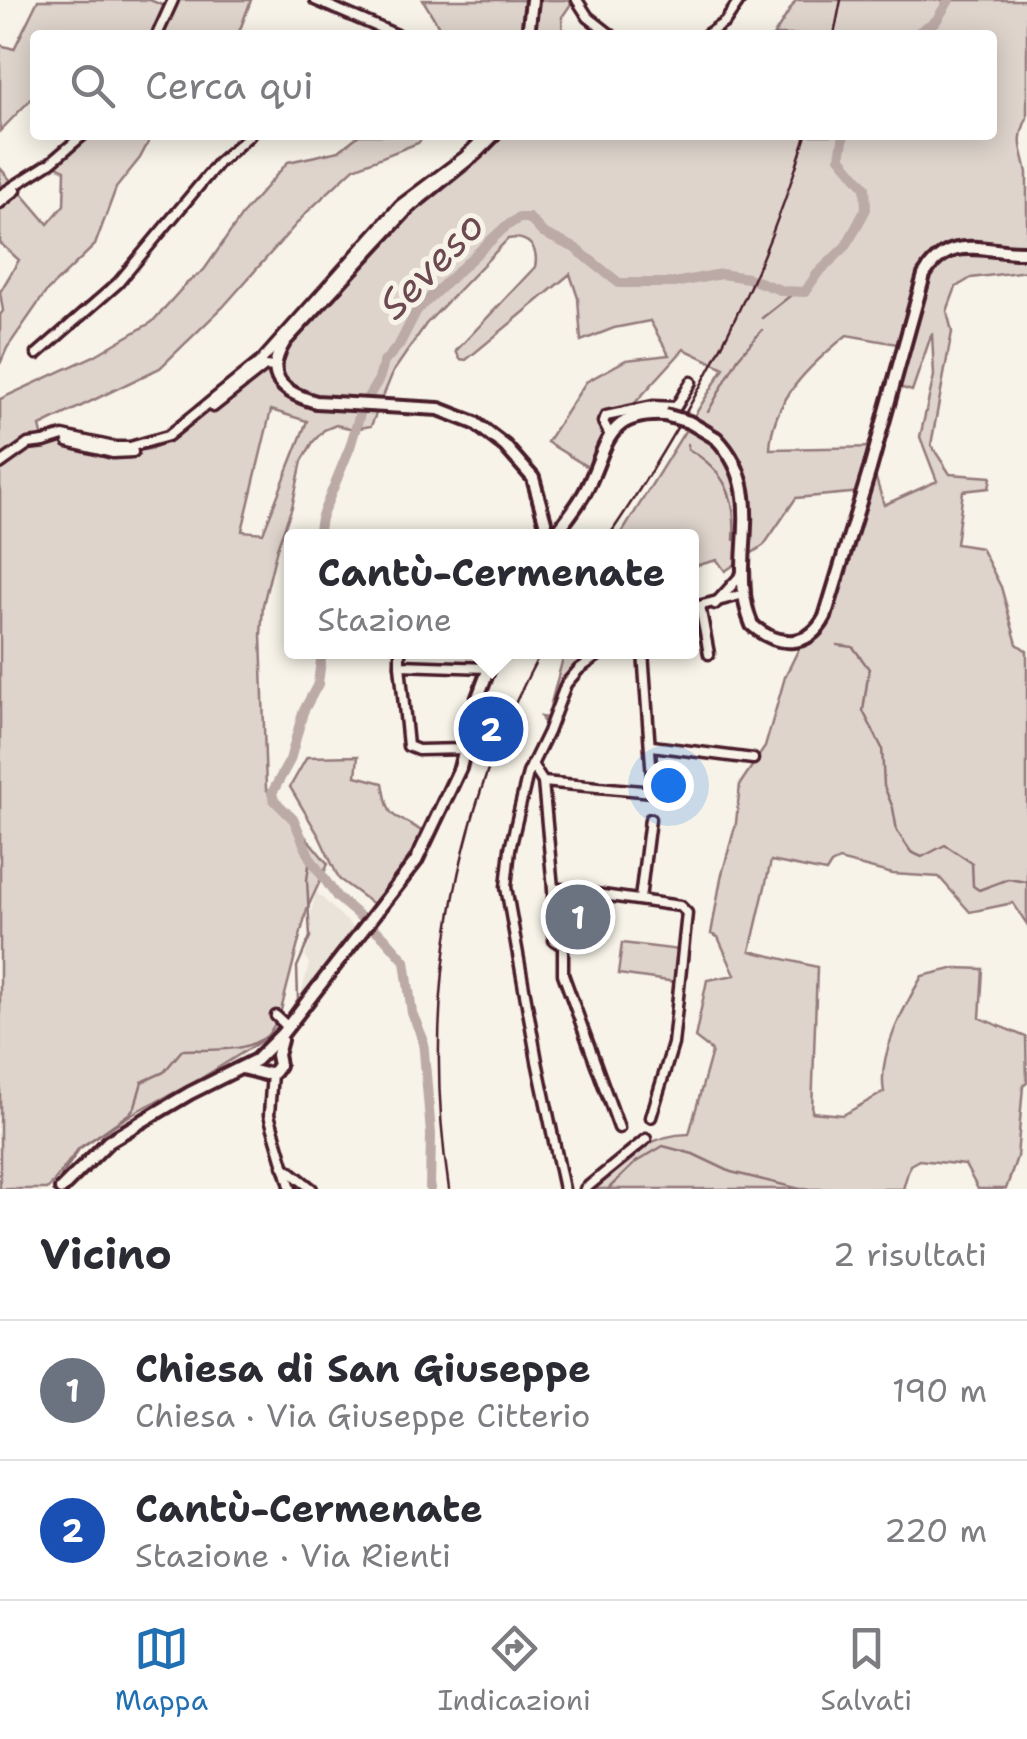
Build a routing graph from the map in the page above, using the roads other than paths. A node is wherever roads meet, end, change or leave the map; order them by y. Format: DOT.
graph roads {
  1 [pos="176,0"];
  2 [pos="316,0"];
  3 [pos="532,0"];
  4 [pos="578,0"];
  5 [pos="740,0"];
  6 [pos="162,30"];
  7 [pos="385,30"];
  8 [pos="529,30"];
  9 [pos="605,30"];
  10 [pos="714,30"];
  11 [pos="73,140"];
  12 [pos="75,140"];
  13 [pos="244,140"];
  14 [pos="481,140"];
  15 [pos="489,140"];
  16 [pos="50,163"];
  17 [pos="0,192"];
  18 [pos="0,203"];
  19 [pos="1027,252"];
  20 [pos="37,354"];
  21 [pos="275,367"];
  22 [pos="690,382"];
  23 [pos="610,435"];
  24 [pos="44,442"];
  25 [pos="0,464"];
  26 [pos="550,529"];
  27 [pos="557,529"];
  28 [pos="744,572"];
  29 [pos="744,600"];
  30 [pos="717,603"];
  31 [pos="699,606"];
  32 [pos="699,618"];
  33 [pos="709,654"];
  34 [pos="400,659"];
  35 [pos="491,659"];
  36 [pos="593,659"];
  37 [pos="645,659"];
  38 [pos="400,665"];
  39 [pos="488,668"];
  40 [pos="652,746"];
  41 [pos="466,749"];
  42 [pos="753,760"];
  43 [pos="532,765"];
  44 [pos="542,782"];
  45 [pos="650,819"];
  46 [pos="553,888"];
  47 [pos="640,899"];
  48 [pos="273,1052"];
  49 [pos="262,1069"];
  50 [pos="651,1116"];
  51 [pos="620,1128"];
  52 [pos="646,1138"];
  53 [pos="284,1166"];
  54 [pos="563,1184"];
  55 [pos="61,1189"];
  56 [pos="291,1189"];
  57 [pos="312,1189"];
  58 [pos="586,1189"];
  1 -- 6 [label="street"];
  2 -- 7 [label="street"];
  3 -- 8 [label="main road"];
  4 -- 9 [label="street"];
  5 -- 10 [label="street"];
  11 -- 17 [label="street"];
  12 -- 16 [label="street"];
  13 -- 20 [label="street"];
  14 -- 24 [label="street"];
  15 -- 21 [label="main road"];
  16 -- 17 [label="street"];
  16 -- 18 [label="street"];
  19 -- 29 [label="main road"];
  21 -- 24 [label="street"];
  21 -- 26 [label="main road"];
  22 -- 23 [label="street"];
  23 -- 27 [label="main road"];
  23 -- 28 [label="main road, bridge"];
  24 -- 25 [label="street"];
  28 -- 29 [label="main road"];
  28 -- 30 [label="street"];
  29 -- 30 [label="street"];
  30 -- 31 [label="street"];
  32 -- 33 [label="street"];
  34 -- 38 [label="street"];
  35 -- 39 [label="main road"];
  36 -- 43 [label="street"];
  37 -- 40 [label="street"];
  38 -- 39 [label="street"];
  38 -- 41 [label="street"];
  39 -- 41 [label="main road"];
  40 -- 42 [label="street"];
  40 -- 44 [label="street"];
  41 -- 48 [label="main road"];
  43 -- 44 [label="street"];
  43 -- 54 [label="street"];
  44 -- 46 [label="street"];
  45 -- 47 [label="street"];
  46 -- 47 [label="street"];
  46 -- 51 [label="street"];
  47 -- 50 [label="street"];
  48 -- 49 [label="main road"];
  48 -- 49 [label="main road"];
  49 -- 53 [label="street"];
  49 -- 55 [label="main road"];
  52 -- 58 [label="street"];
  53 -- 56 [label="street"];
  53 -- 57 [label="street"];
}
